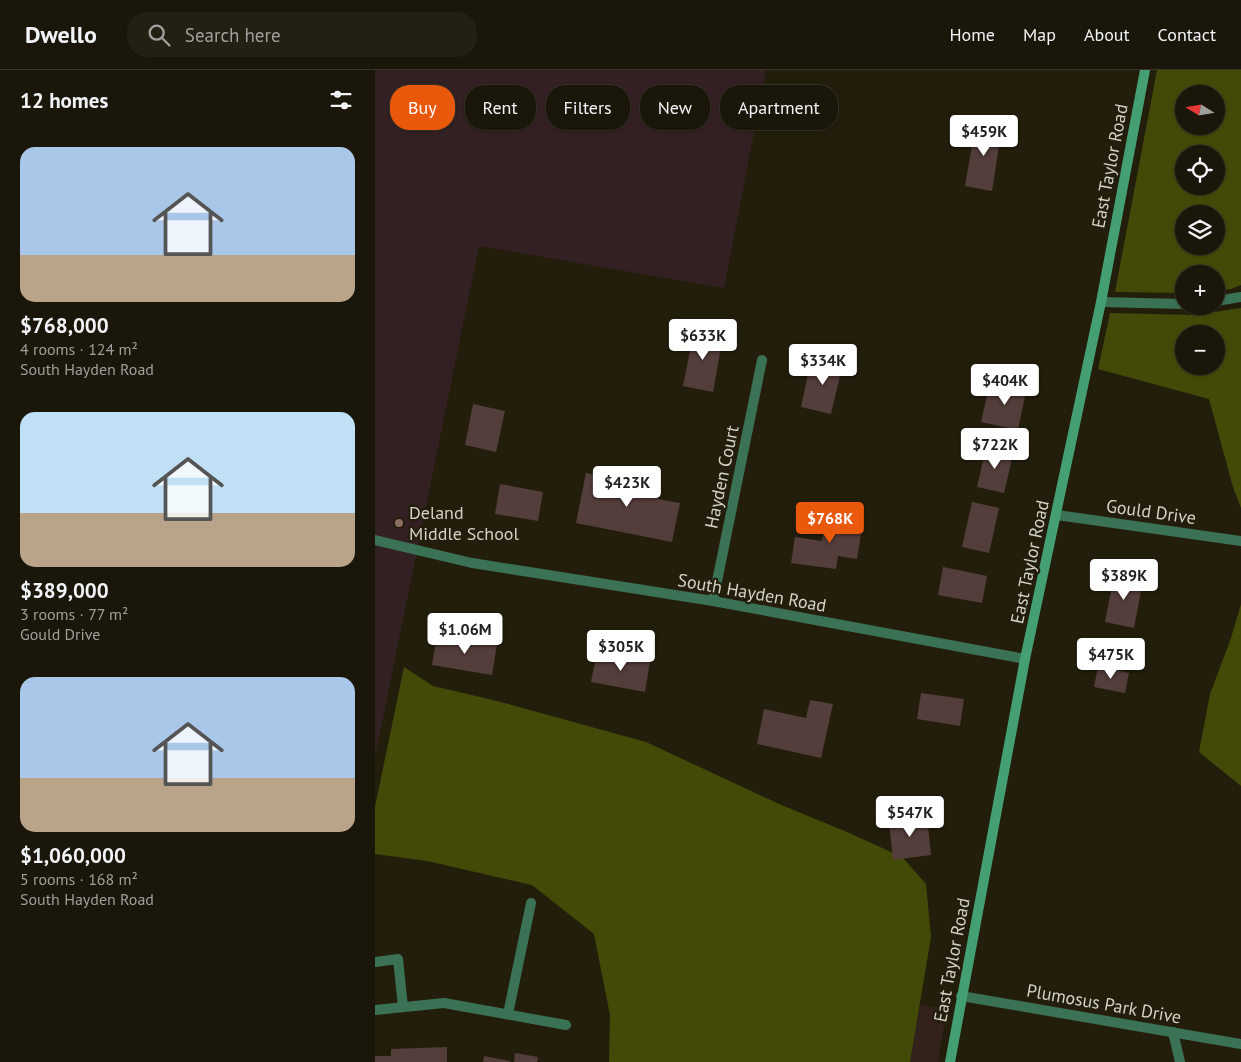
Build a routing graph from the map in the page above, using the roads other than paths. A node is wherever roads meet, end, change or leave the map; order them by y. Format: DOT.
graph roads {
  1 [pos="1145,70"];
  2 [pos="1241,297"];
  3 [pos="1225,300"];
  4 [pos="1101,302"];
  5 [pos="1175,304"];
  6 [pos="762,360"];
  7 [pos="1057,515"];
  8 [pos="375,540"];
  9 [pos="1241,541"];
  10 [pos="713,601"];
  11 [pos="1025,659"];
  12 [pos="531,902"];
  13 [pos="375,962"];
  14 [pos="961,996"];
  15 [pos="403,1007"];
  16 [pos="375,1010"];
  17 [pos="508,1014"];
  18 [pos="566,1025"];
  19 [pos="1173,1032"];
  20 [pos="1241,1044"];
  21 [pos="950,1062"];
  22 [pos="1180,1062"];
  1 -- 4 [label="main road, East Taylor Road"];
  2 -- 3 [label="street"];
  4 -- 5 [label="street"];
  4 -- 7 [label="main road, East Taylor Road"];
  6 -- 10 [label="street, Hayden Court"];
  7 -- 9 [label="street, Gould Drive"];
  7 -- 11 [label="main road, East Taylor Road"];
  8 -- 10 [label="street, South Hayden Road"];
  10 -- 11 [label="street, South Hayden Road"];
  11 -- 14 [label="main road, East Taylor Road"];
  12 -- 17 [label="street"];
  13 -- 15 [label="street"];
  14 -- 19 [label="street, Plumosus Park Drive"];
  14 -- 21 [label="main road, East Taylor Road"];
  15 -- 16 [label="street"];
  15 -- 17 [label="street"];
  17 -- 18 [label="street"];
  19 -- 20 [label="street, Plumosus Park Drive"];
  19 -- 22 [label="street"];
}
